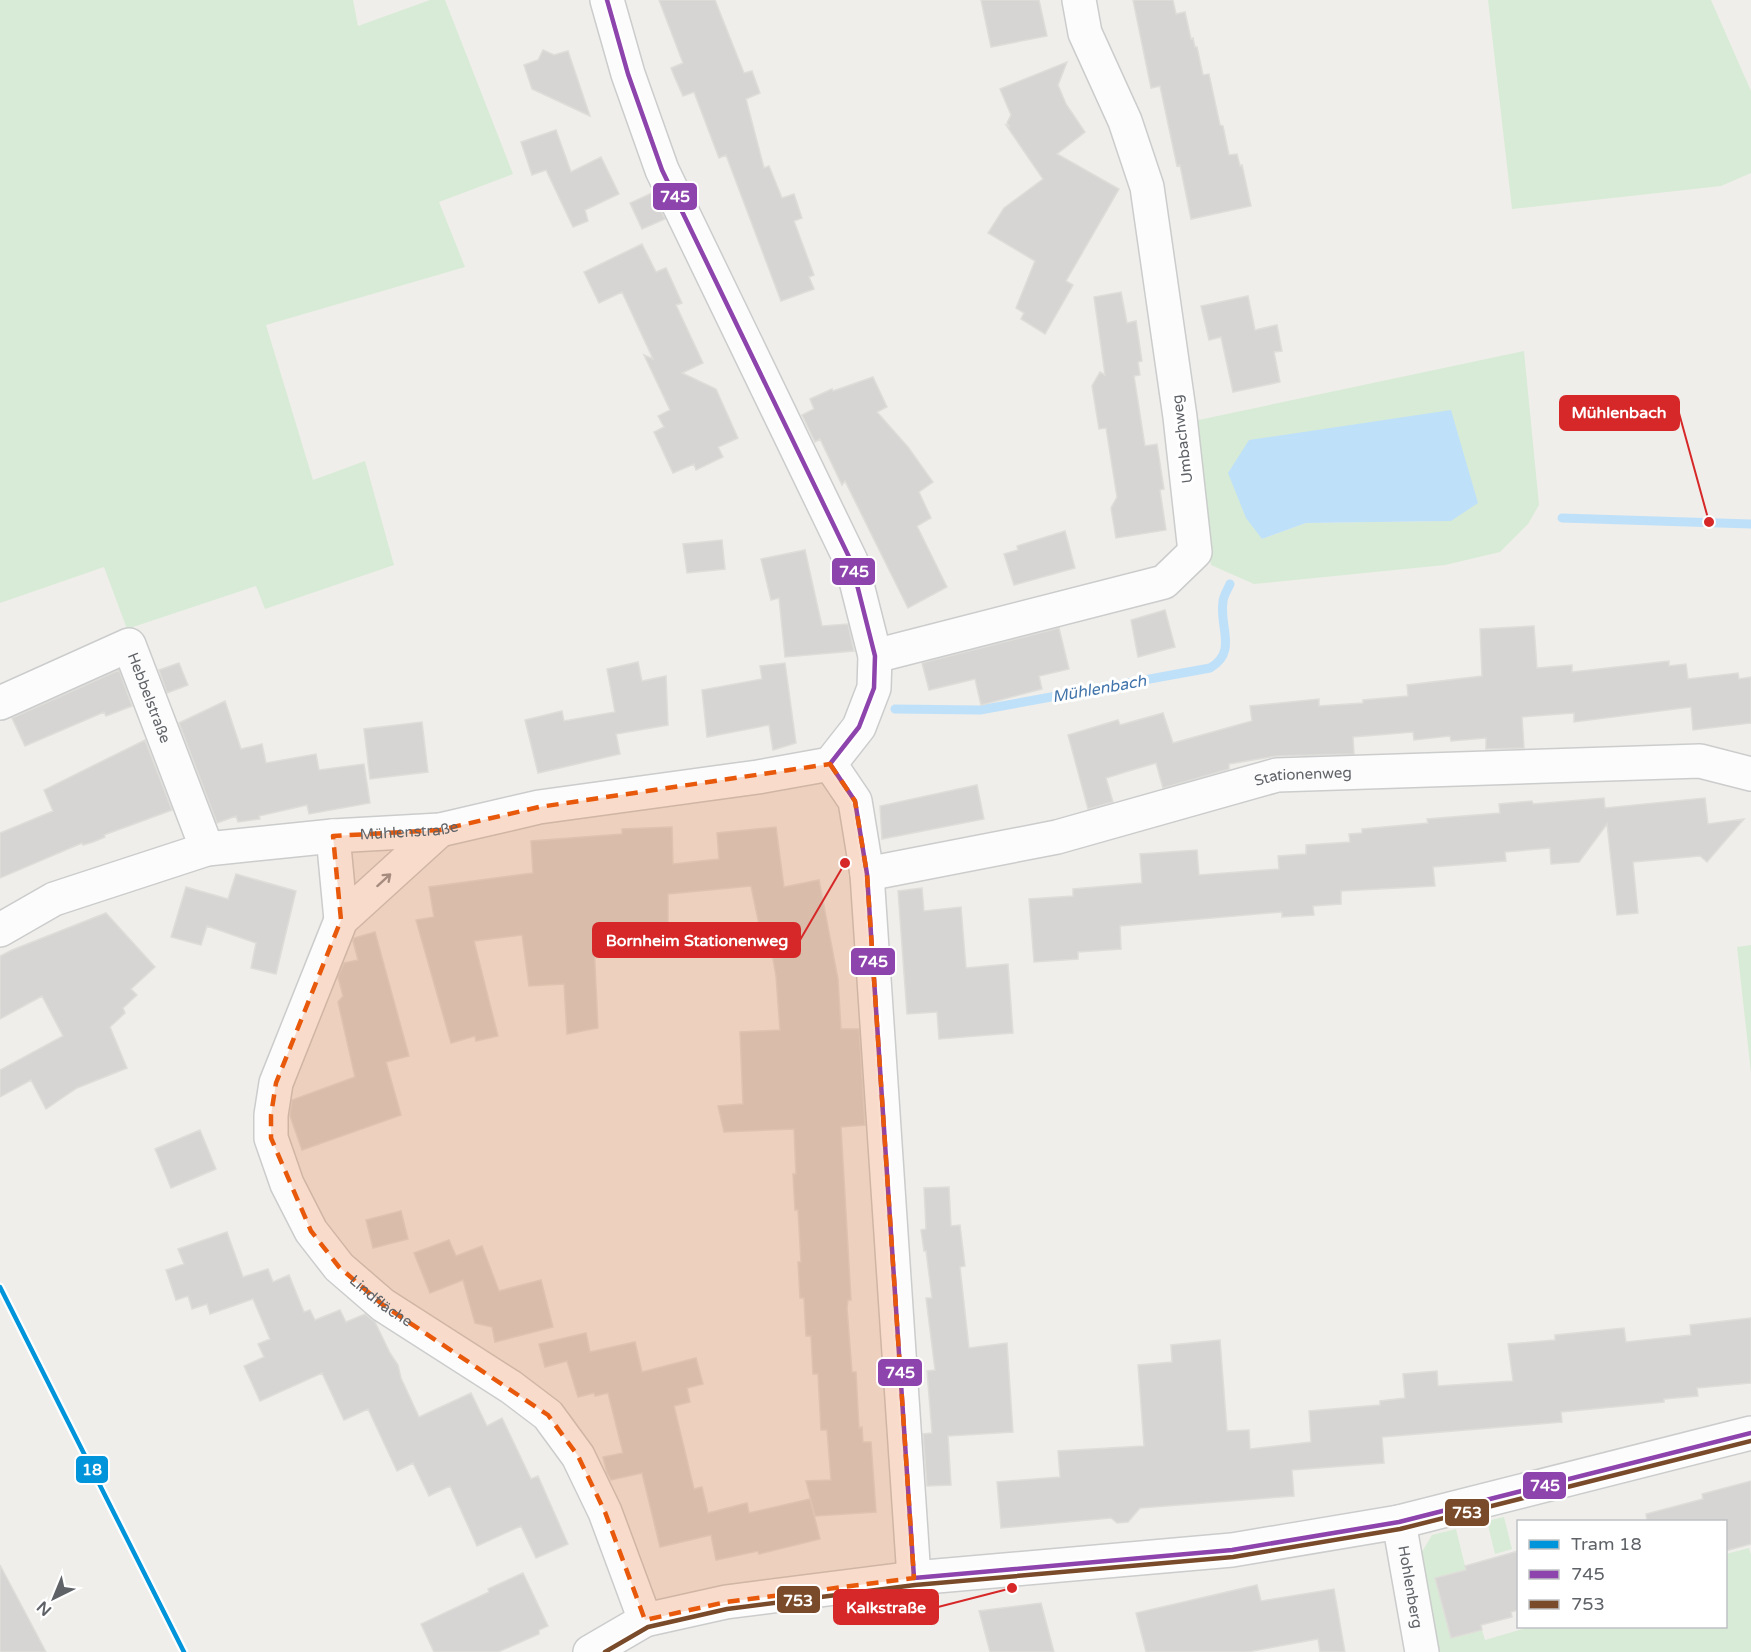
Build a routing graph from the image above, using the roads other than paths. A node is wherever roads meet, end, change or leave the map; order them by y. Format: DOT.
graph roads {
  1 [pos="607,0"];
  2 [pos="1079,0"];
  3 [pos="875,656"];
  4 [pos="0,703"];
  5 [pos="830,764"];
  6 [pos="1751,774"];
  7 [pos="440,830"];
  8 [pos="333,836"];
  9 [pos="207,849"];
  10 [pos="867,874"];
  11 [pos="340,920"];
  12 [pos="0,930"];
  13 [pos="1751,1433"];
  14 [pos="1399,1522"];
  15 [pos="914,1578"];
  16 [pos="645,1620"];
  17 [pos="590,1652"];
  18 [pos="1422,1652"];
  1 -- 3 [label="street"];
  2 -- 3 [label="street, Umbachweg"];
  3 -- 5 [label="street"];
  4 -- 9 [label="street, Hebbelstraße"];
  5 -- 7 [label="street, Mühlenstraße"];
  5 -- 10 [label="street"];
  6 -- 10 [label="street, Stationenweg"];
  7 -- 8 [label="street, Mühlenstraße"];
  11 -- 7 [label="street, Lindfläche, one-way"];
  8 -- 9 [label="street, Mühlenstraße"];
  8 -- 11 [label="street, Lindfläche"];
  9 -- 12 [label="street, Mühlenstraße"];
  10 -- 15 [label="street"];
  11 -- 16 [label="street, Lindfläche"];
  13 -- 14 [label="street"];
  14 -- 15 [label="street"];
  14 -- 18 [label="street, Hohlenberg"];
  15 -- 16 [label="street"];
  16 -- 17 [label="street"];
}
